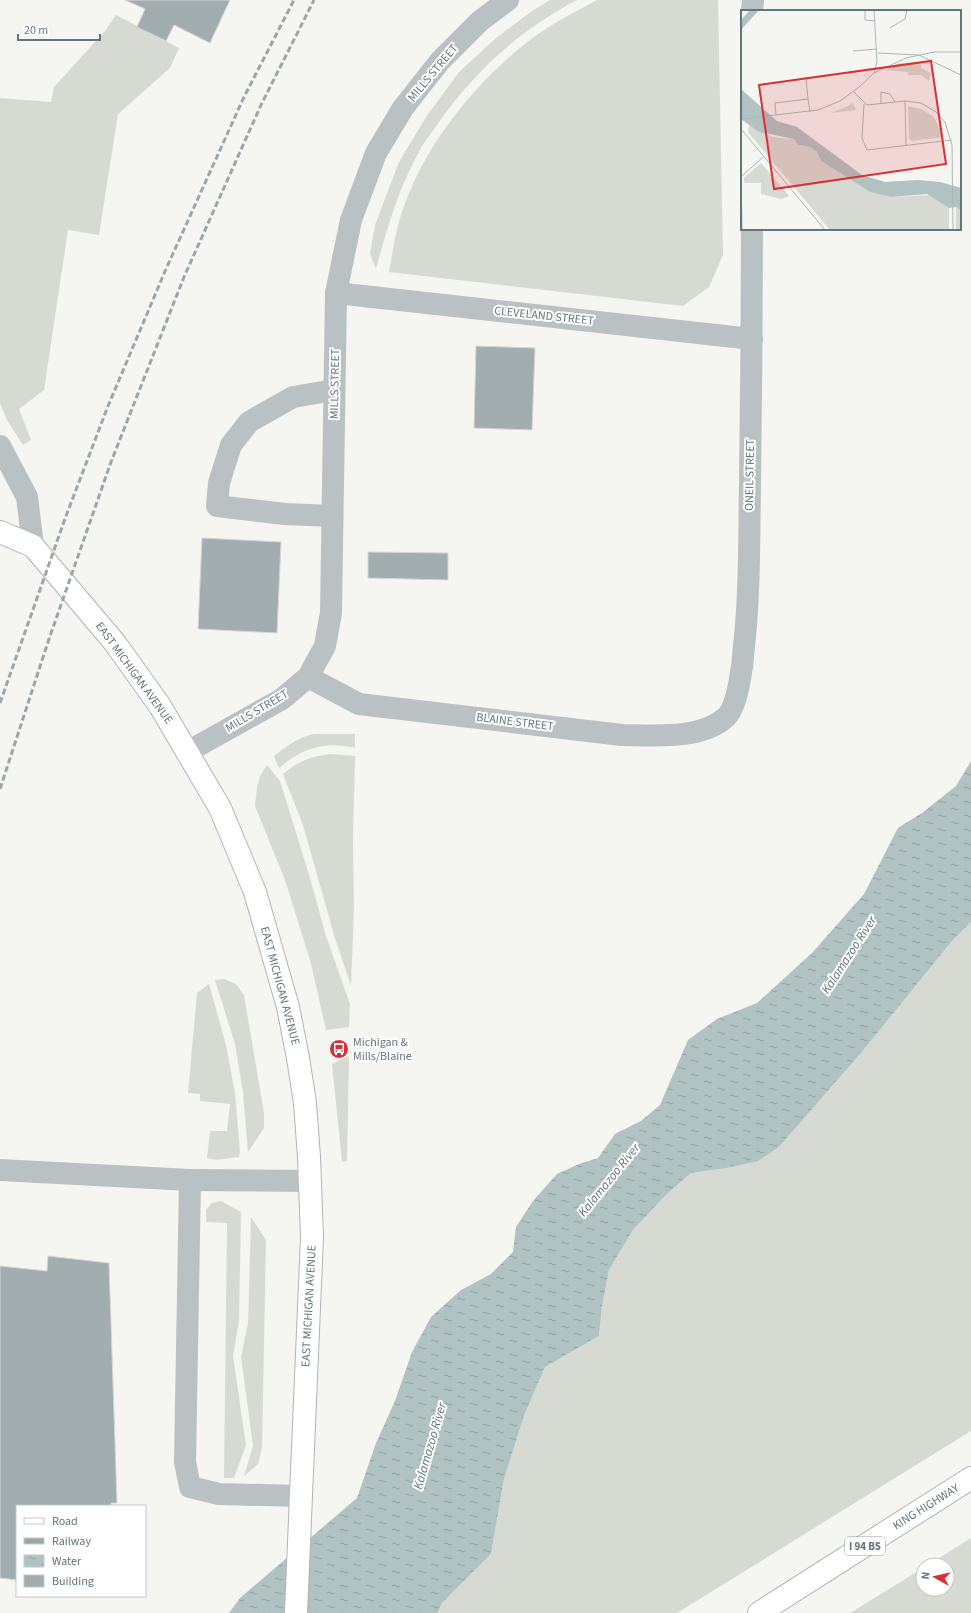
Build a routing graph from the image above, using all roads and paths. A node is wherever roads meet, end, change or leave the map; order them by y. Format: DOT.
graph roads {
  1 [pos="508,0"];
  2 [pos="753,0"];
  3 [pos="752,10"];
  4 [pos="752,230"];
  5 [pos="336,292"];
  6 [pos="752,339"];
  7 [pos="334,390"];
  8 [pos="0,446"];
  9 [pos="332,516"];
  10 [pos="0,532"];
  11 [pos="33,546"];
  12 [pos="308,678"];
  13 [pos="726,718"];
  14 [pos="187,752"];
  15 [pos="0,1170"];
  16 [pos="190,1180"];
  17 [pos="310,1181"];
  18 [pos="971,1478"];
  19 [pos="300,1496"];
  20 [pos="296,1613"];
  21 [pos="759,1613"];
  1 -- 5 [label="street, MILLS STREET"];
  2 -- 3 [label="street"];
  4 -- 6 [label="street, ONEIL STREET"];
  5 -- 6 [label="street, CLEVELAND STREET"];
  5 -- 7 [label="street, MILLS STREET"];
  6 -- 13 [label="street, ONEIL STREET"];
  7 -- 9 [label="street, MILLS STREET"];
  7 -- 9 [label="street"];
  8 -- 11 [label="street"];
  9 -- 12 [label="street, MILLS STREET"];
  10 -- 11 [label="main road"];
  11 -- 14 [label="main road, EAST MICHIGAN AVENUE"];
  12 -- 13 [label="street, BLAINE STREET"];
  12 -- 14 [label="street, MILLS STREET"];
  14 -- 17 [label="main road, EAST MICHIGAN AVENUE"];
  15 -- 16 [label="street"];
  16 -- 17 [label="street"];
  16 -- 19 [label="street"];
  17 -- 19 [label="main road, EAST MICHIGAN AVENUE"];
  18 -- 21 [label="main road, KING HIGHWAY / I 94 BS"];
  19 -- 20 [label="main road, EAST MICHIGAN AVENUE"];
}
